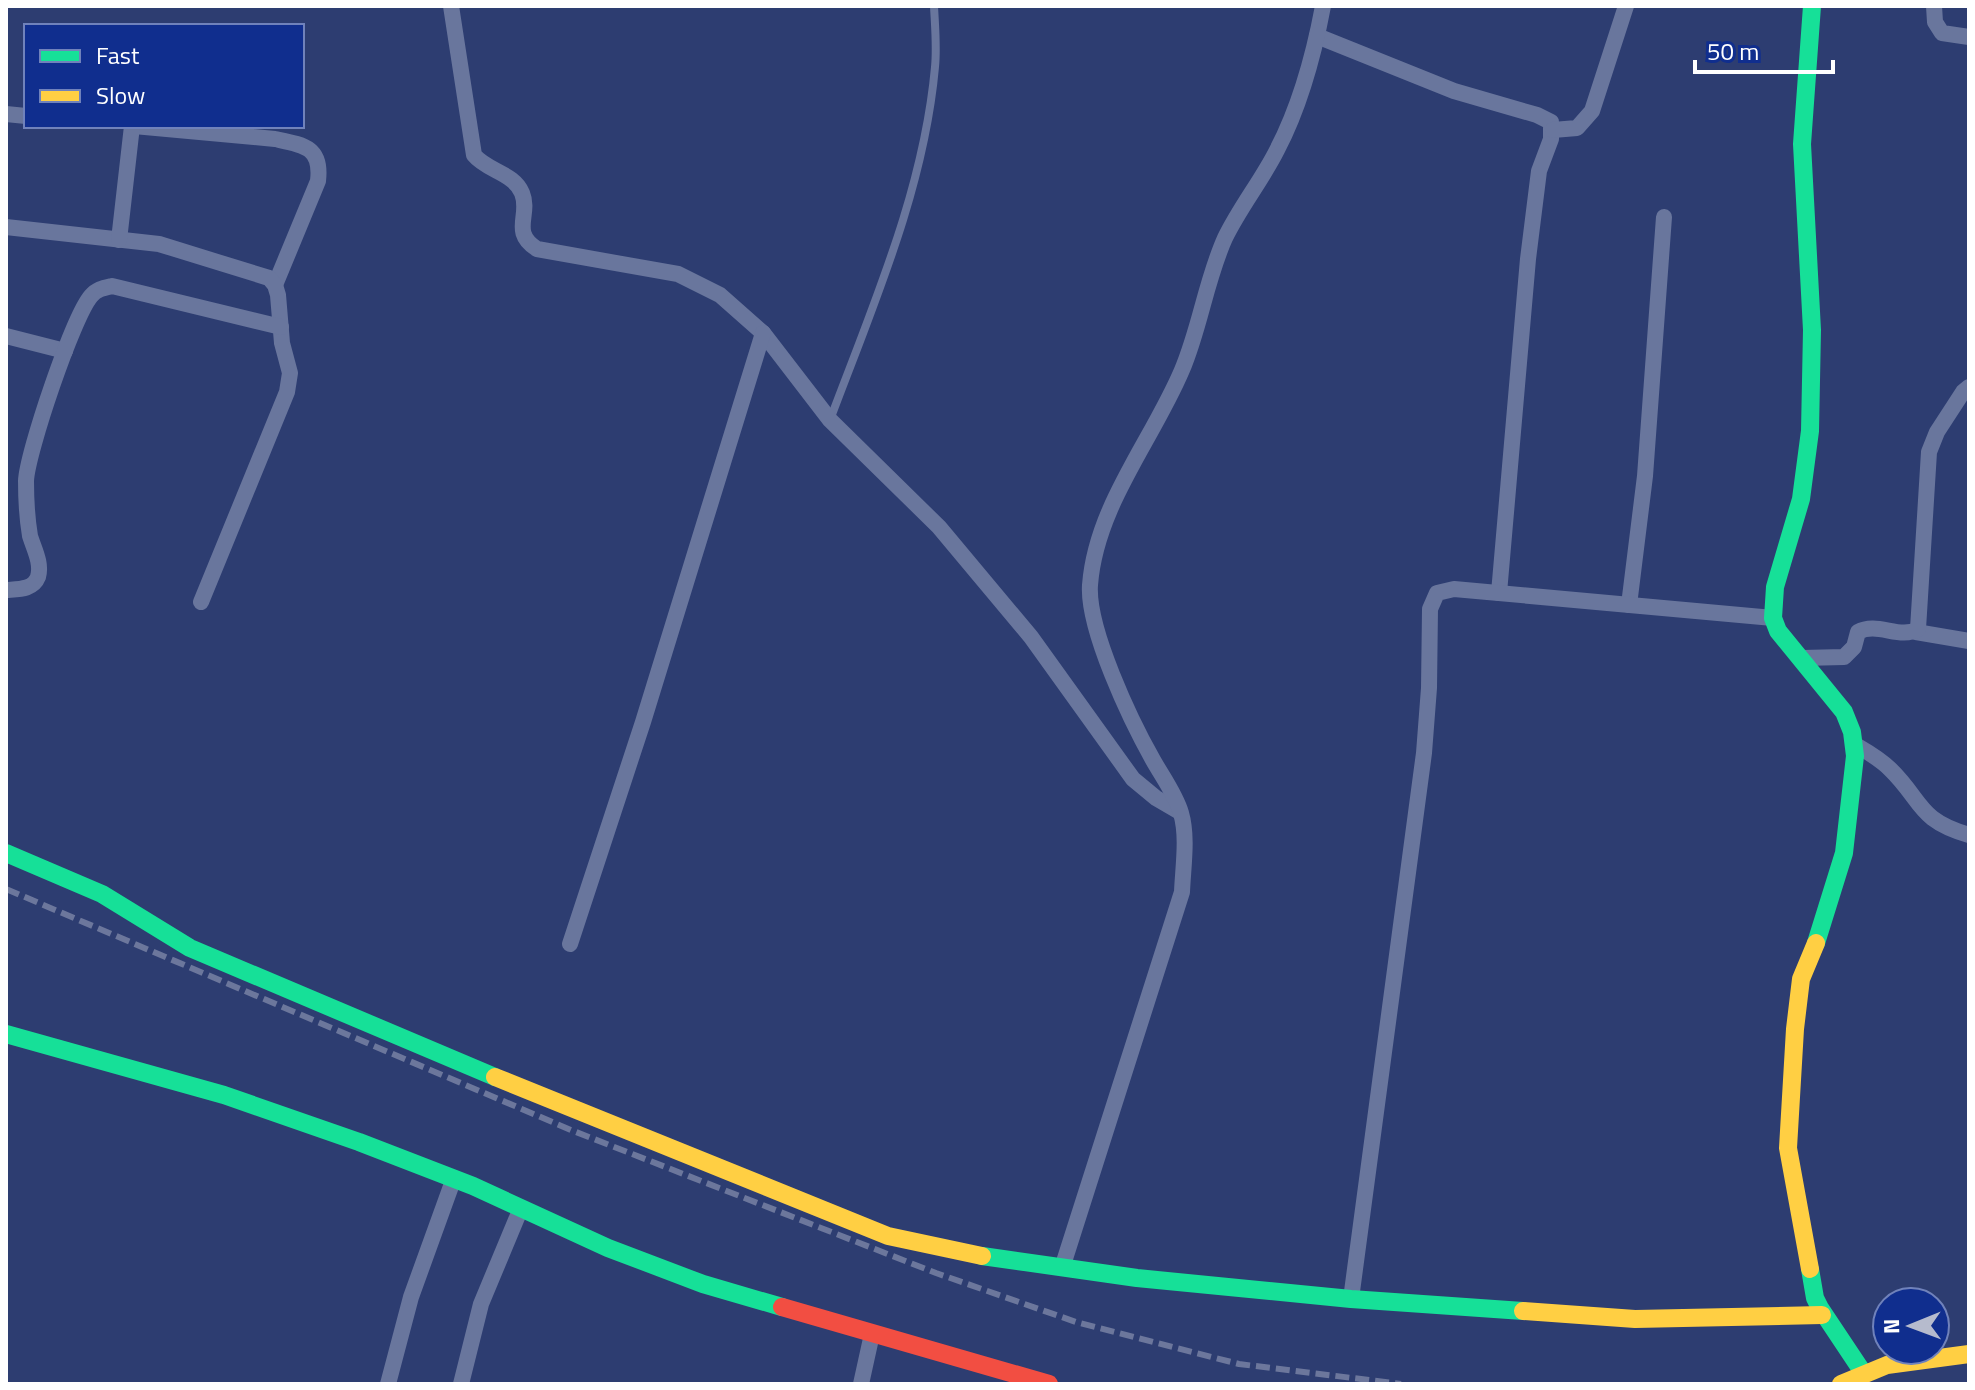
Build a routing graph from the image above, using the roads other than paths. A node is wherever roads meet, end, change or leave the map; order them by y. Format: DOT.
graph roads {
  1 [pos="451,6"];
  2 [pos="934,6"];
  3 [pos="1323,6"];
  4 [pos="1626,6"];
  5 [pos="1812,6"];
  6 [pos="1934,6"];
  7 [pos="1317,36"];
  8 [pos="1969,37"];
  9 [pos="133,128"];
  10 [pos="155,128"];
  11 [pos="1553,130"];
  12 [pos="1664,217"];
  13 [pos="6,227"];
  14 [pos="119,240"];
  15 [pos="275,285"];
  16 [pos="281,327"];
  17 [pos="763,333"];
  18 [pos="6,336"];
  19 [pos="65,351"];
  20 [pos="1969,387"];
  21 [pos="830,420"];
  22 [pos="6,590"];
  23 [pos="1499,593"];
  24 [pos="201,602"];
  25 [pos="1629,605"];
  26 [pos="1773,618"];
  27 [pos="1916,632"];
  28 [pos="1969,641"];
  29 [pos="1802,658"];
  30 [pos="1854,744"];
  31 [pos="1181,813"];
  32 [pos="1969,835"];
  33 [pos="6,853"];
  34 [pos="570,944"];
  35 [pos="6,1034"];
  36 [pos="454,1178"];
  37 [pos="521,1208"];
  38 [pos="1062,1268"];
  39 [pos="1351,1299"];
  40 [pos="1822,1315"];
  41 [pos="872,1334"];
  42 [pos="1969,1354"];
  43 [pos="1862,1371"];
  44 [pos="388,1384"];
  45 [pos="461,1384"];
  46 [pos="861,1384"];
  47 [pos="1049,1384"];
  48 [pos="1841,1384"];
  1 -- 17 [label="street"];
  2 -- 21 [label="lane"];
  3 -- 7 [label="street"];
  4 -- 11 [label="street"];
  5 -- 26 [label="street"];
  6 -- 8 [label="street"];
  7 -- 11 [label="street"];
  7 -- 31 [label="street"];
  9 -- 14 [label="street"];
  10 -- 15 [label="street"];
  11 -- 23 [label="street"];
  12 -- 25 [label="street"];
  13 -- 14 [label="street"];
  14 -- 15 [label="street"];
  15 -- 16 [label="street"];
  16 -- 19 [label="street"];
  16 -- 24 [label="street"];
  17 -- 21 [label="street"];
  17 -- 34 [label="street"];
  18 -- 19 [label="street"];
  19 -- 22 [label="street"];
  20 -- 27 [label="street"];
  21 -- 31 [label="street"];
  23 -- 25 [label="street"];
  23 -- 39 [label="street"];
  25 -- 26 [label="street"];
  26 -- 29 [label="street"];
  27 -- 28 [label="street"];
  27 -- 29 [label="street"];
  29 -- 30 [label="street"];
  30 -- 32 [label="street"];
  30 -- 40 [label="street"];
  31 -- 38 [label="street"];
  33 -- 38 [label="street"];
  35 -- 36 [label="street"];
  36 -- 37 [label="street"];
  36 -- 44 [label="street"];
  37 -- 41 [label="street"];
  37 -- 45 [label="street"];
  38 -- 39 [label="street"];
  39 -- 40 [label="street"];
  40 -- 43 [label="street"];
  41 -- 46 [label="street"];
  41 -- 47 [label="street"];
  42 -- 43 [label="street"];
  43 -- 48 [label="street"];
}
